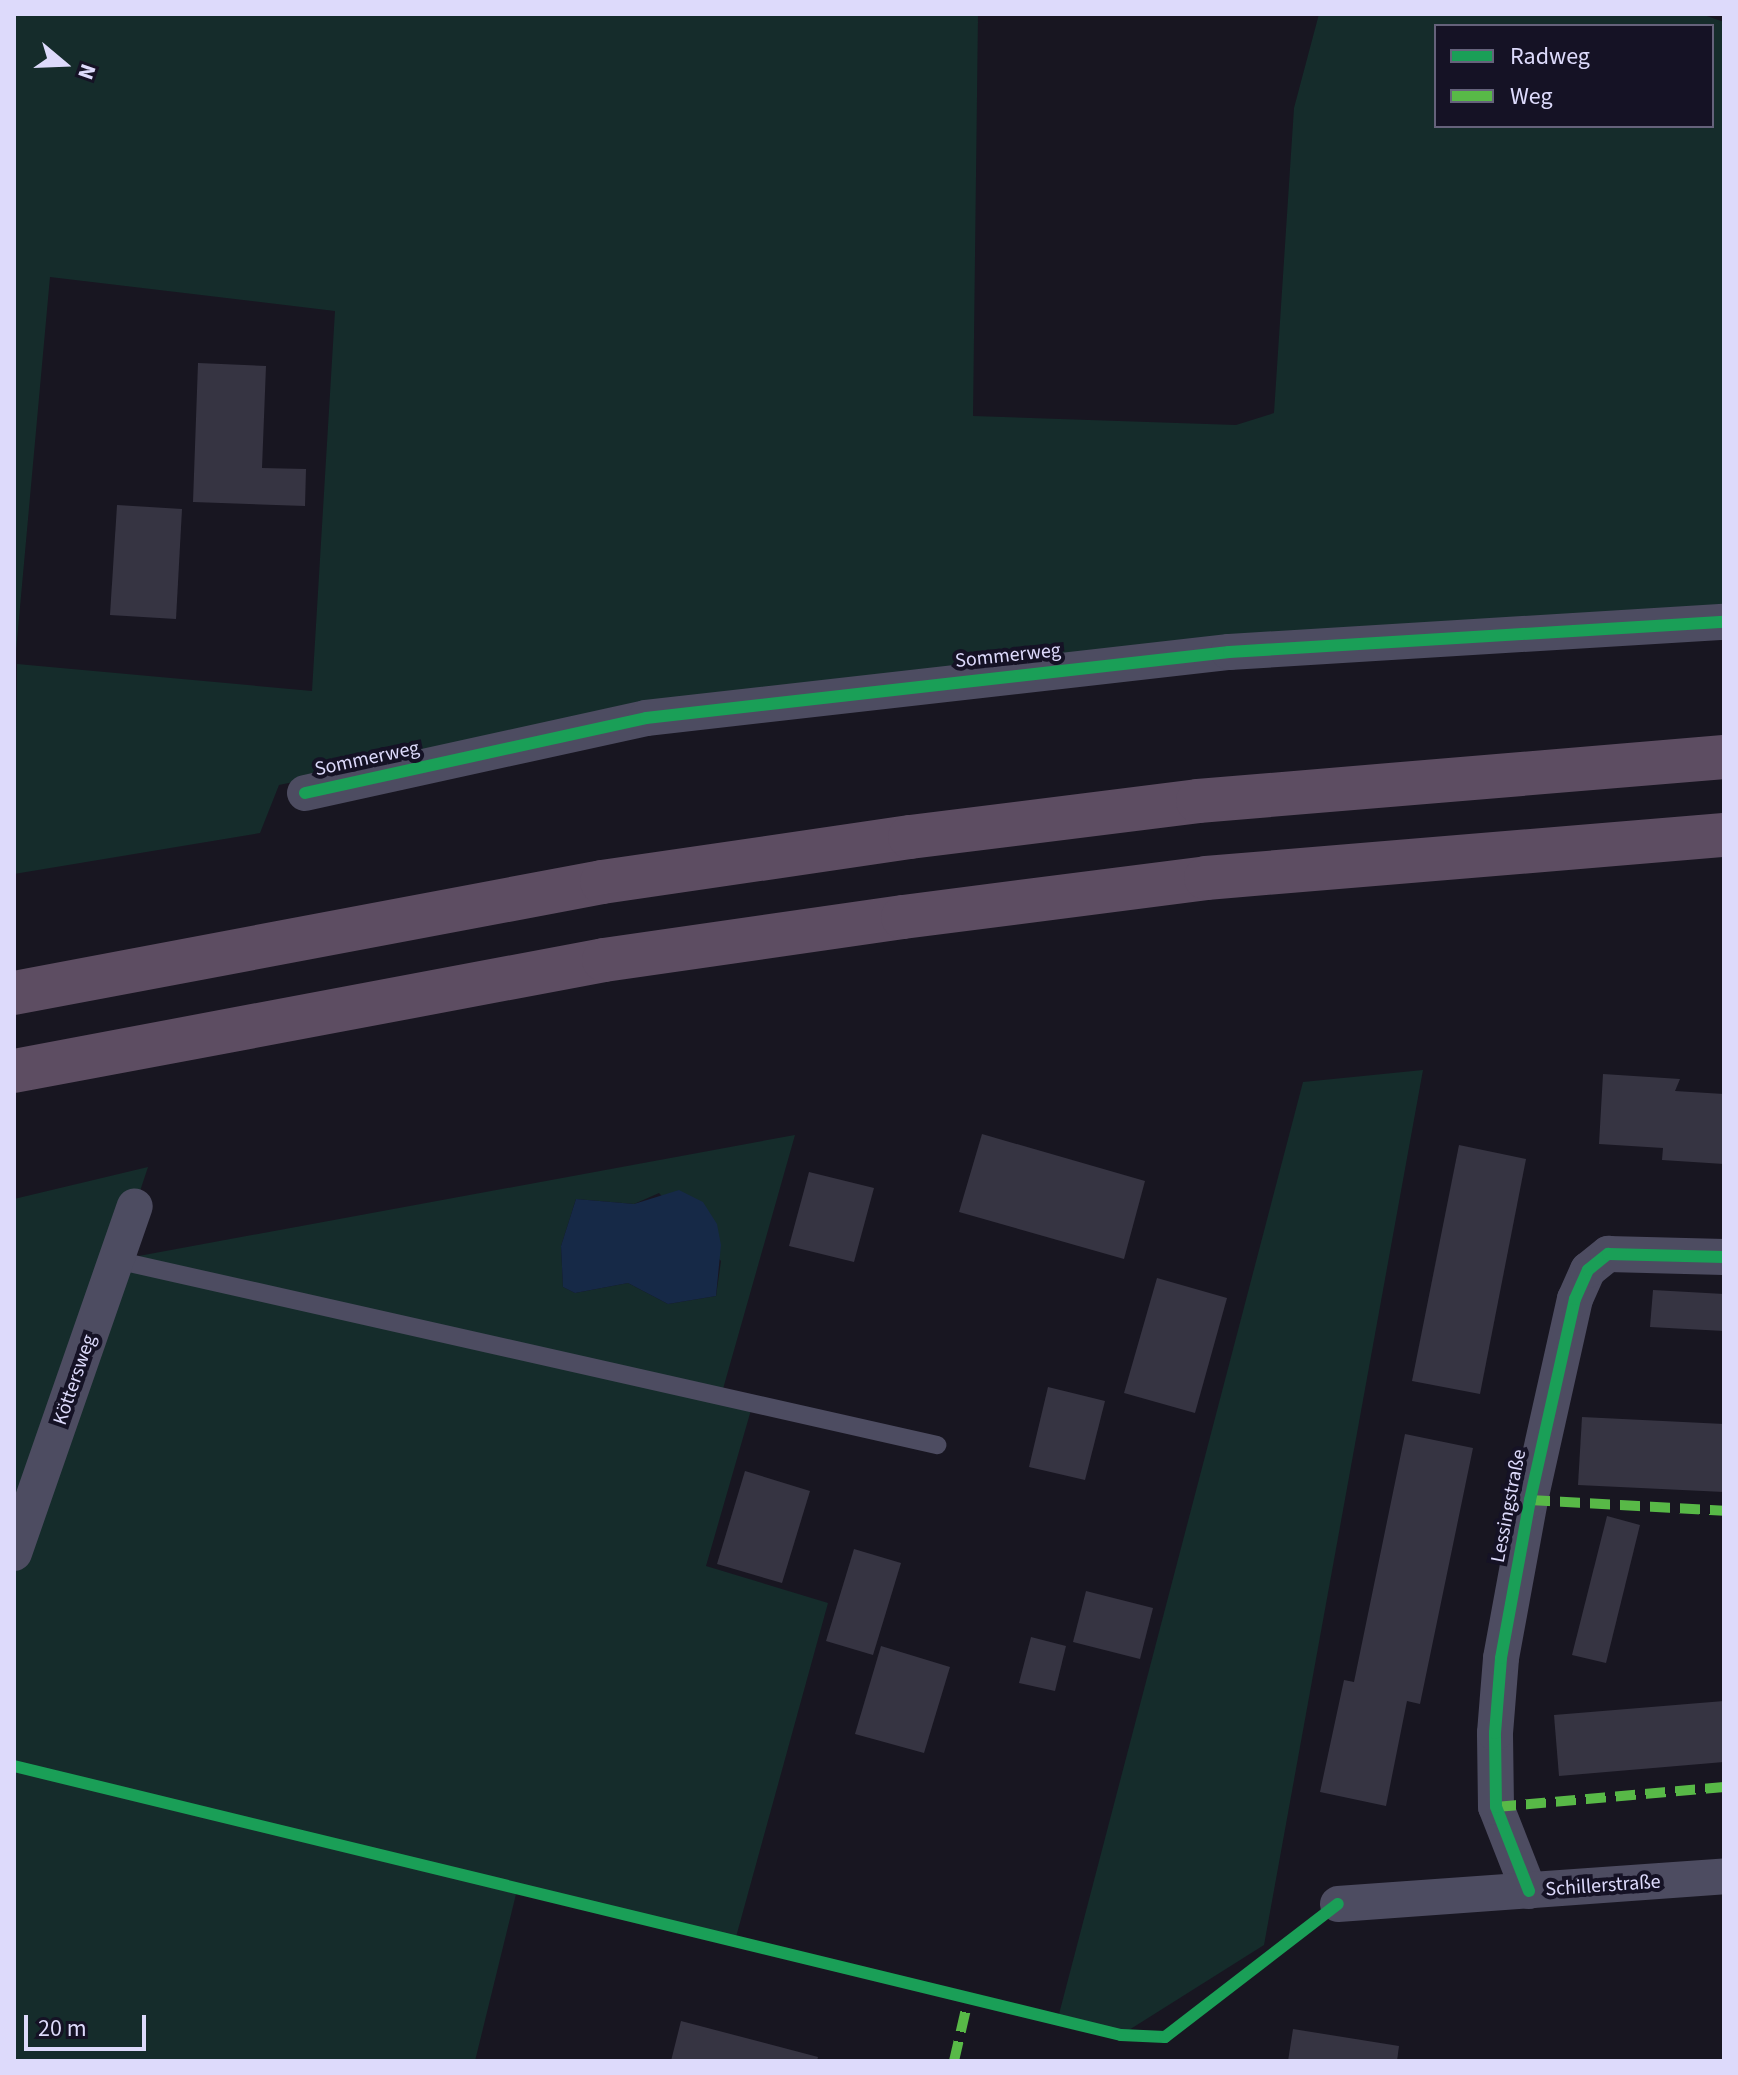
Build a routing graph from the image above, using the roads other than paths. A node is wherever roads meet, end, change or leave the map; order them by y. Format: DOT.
graph roads {
  1 [pos="1724,622"];
  2 [pos="1724,757"];
  3 [pos="305,793"];
  4 [pos="1724,835"];
  5 [pos="14,993"];
  6 [pos="14,1071"];
  7 [pos="135,1206"];
  8 [pos="1724,1257"];
  9 [pos="116,1260"];
  10 [pos="937,1445"];
  11 [pos="14,1553"];
  12 [pos="1724,1876"];
  13 [pos="1529,1891"];
  14 [pos="1338,1904"];
  1 -- 3 [label="street, Sommerweg"];
  2 -- 5 [label="highway"];
  4 -- 6 [label="highway"];
  7 -- 9 [label="street, Köttersweg"];
  8 -- 13 [label="street, Lessingstraße"];
  9 -- 10 [label="lane"];
  9 -- 11 [label="street, Köttersweg"];
  12 -- 13 [label="street, Schillerstraße"];
  13 -- 14 [label="street, Schillerstraße"];
}
